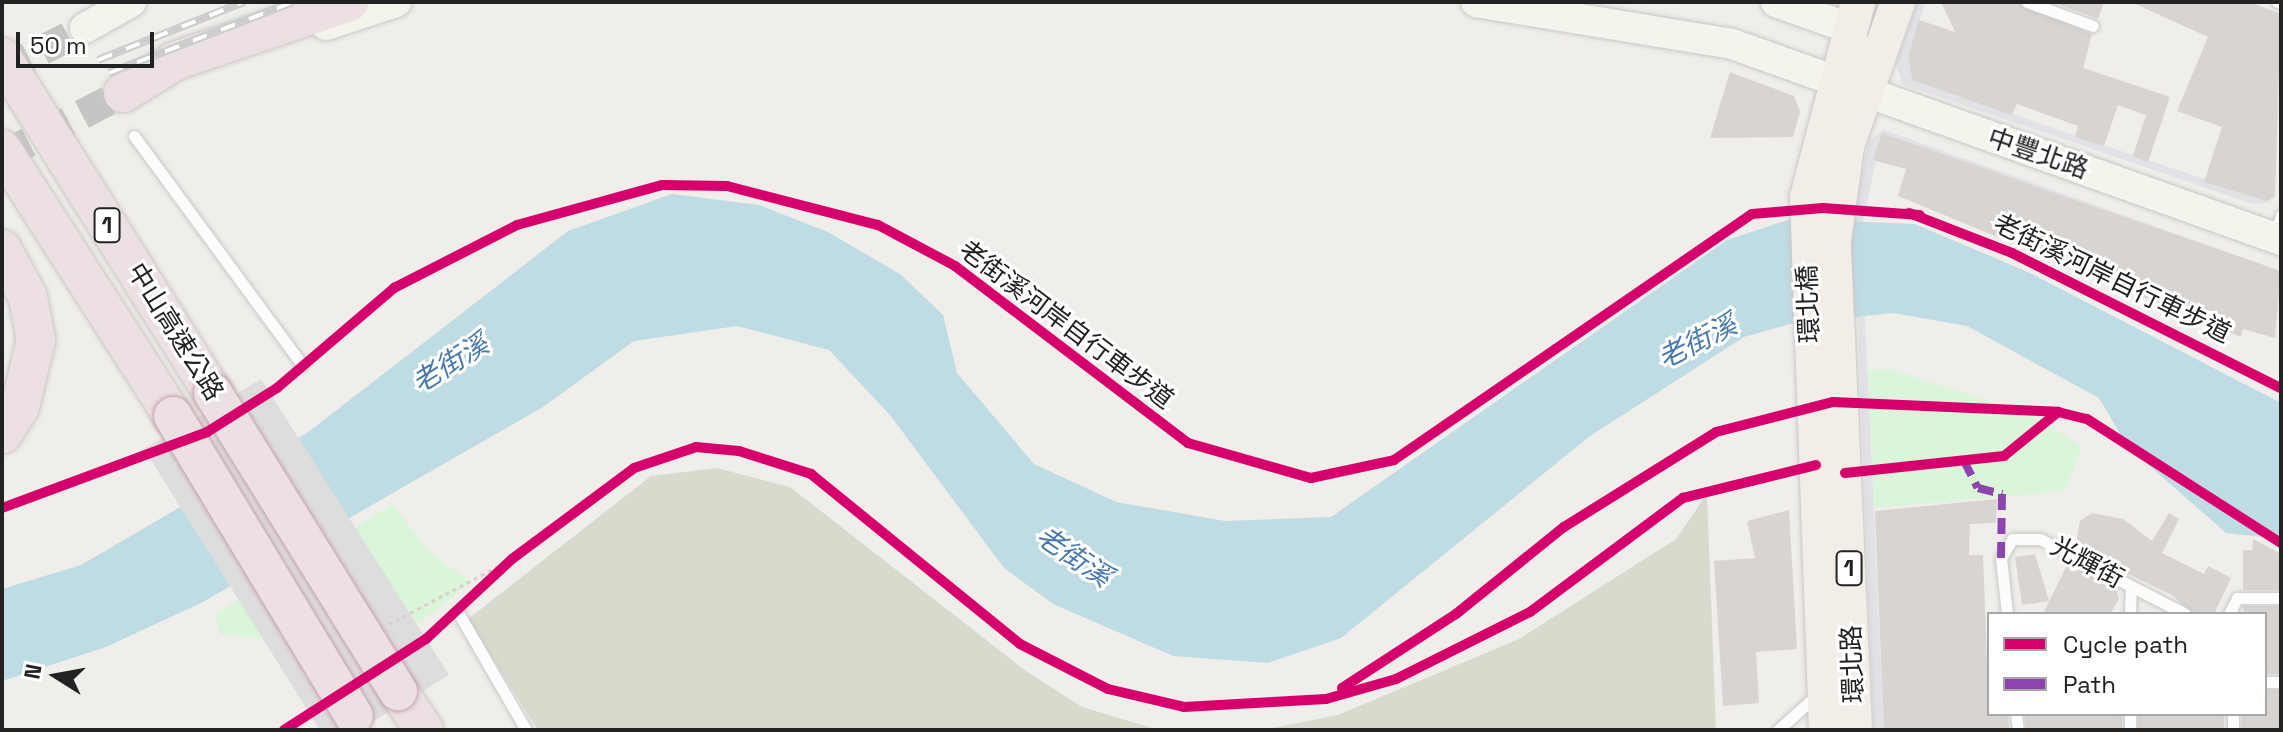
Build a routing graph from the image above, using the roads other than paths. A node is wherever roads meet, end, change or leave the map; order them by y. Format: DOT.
graph roads {
  1 [pos="131,2"];
  2 [pos="349,2"];
  3 [pos="396,2"];
  4 [pos="1476,2"];
  5 [pos="1776,2"];
  6 [pos="1898,2"];
  7 [pos="2027,2"];
  8 [pos="1854,15"];
  9 [pos="2093,26"];
  10 [pos="85,28"];
  11 [pos="2,57"];
  12 [pos="1833,83"];
  13 [pos="123,93"];
  14 [pos="1865,94"];
  15 [pos="134,136"];
  16 [pos="2,149"];
  17 [pos="1823,197"];
  18 [pos="2279,230"];
  19 [pos="2,249"];
  20 [pos="302,365"];
  21 [pos="1828,408"];
  22 [pos="2,435"];
  23 [pos="2131,587"];
  24 [pos="2281,598"];
  25 [pos="2007,612"];
  26 [pos="2130,612"];
  27 [pos="2181,612"];
  28 [pos="2230,612"];
  29 [pos="459,614"];
  30 [pos="1824,688"];
  31 [pos="345,711"];
  32 [pos="424,730"];
  33 [pos="526,730"];
  34 [pos="1778,730"];
  35 [pos="1826,730"];
  36 [pos="1855,730"];
  1 -- 10 [label="main road"];
  2 -- 13 [label="highway"];
  3 -- 13 [label="main road"];
  4 -- 12 [label="main road, 中豐北路"];
  5 -- 8 [label="main road"];
  6 -- 14 [label="main road, 1"];
  7 -- 9 [label="lane"];
  8 -- 12 [label="main road, 1"];
  8 -- 14 [label="main road"];
  11 -- 32 [label="highway, 中山高速公路 / 1, bridge"];
  12 -- 14 [label="main road, 中豐北路"];
  12 -- 17 [label="main road, 1"];
  14 -- 17 [label="main road, 1"];
  14 -- 18 [label="main road, 中豐北路"];
  15 -- 20 [label="lane"];
  16 -- 31 [label="highway, 中山高速公路 / 1, bridge"];
  17 -- 21 [label="main road, 環北橋 / 1"];
  19 -- 22 [label="highway"];
  21 -- 30 [label="main road, 環北路 / 1"];
  21 -- 36 [label="main road, 環北路 / 1"];
  23 -- 25 [label="lane, 光輝街"];
  23 -- 26 [label="lane"];
  23 -- 27 [label="lane, 光輝街"];
  24 -- 28 [label="lane"];
  29 -- 33 [label="lane"];
  30 -- 34 [label="lane"];
  30 -- 35 [label="main road, 環北路 / 1"];
}
